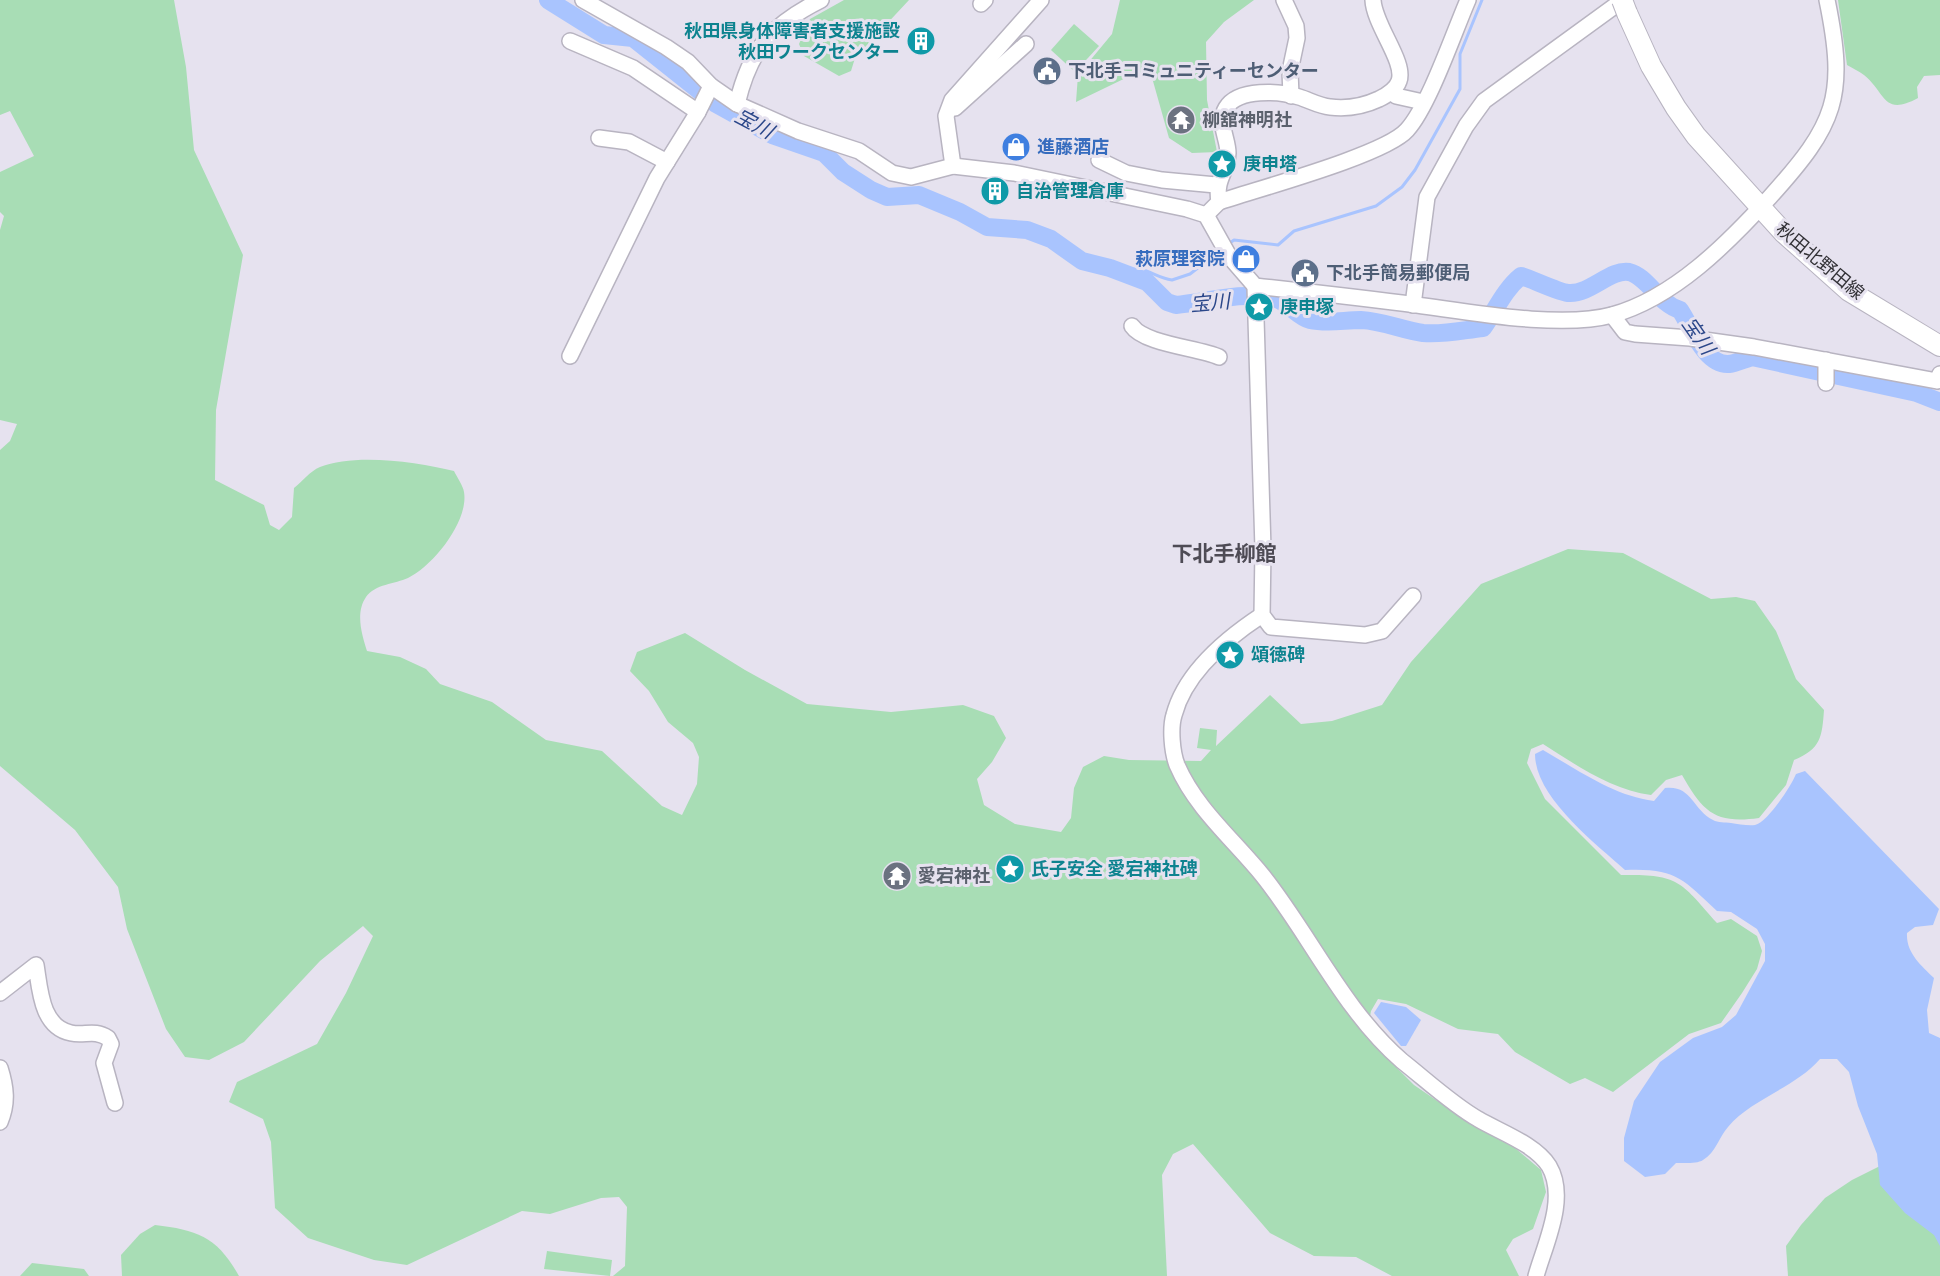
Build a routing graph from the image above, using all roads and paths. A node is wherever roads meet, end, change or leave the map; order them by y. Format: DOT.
graph roads {
  1 [pos="583,0"];
  2 [pos="821,0"];
  3 [pos="1041,0"];
  4 [pos="1284,0"];
  5 [pos="1373,0"];
  6 [pos="1468,0"];
  7 [pos="1827,0"];
  8 [pos="1628,4"];
  9 [pos="570,41"];
  10 [pos="1026,44"];
  11 [pos="710,88"];
  12 [pos="1392,92"];
  13 [pos="1291,96"];
  14 [pos="1423,102"];
  15 [pos="737,104"];
  16 [pos="700,109"];
  17 [pos="946,117"];
  18 [pos="599,138"];
  19 [pos="1099,160"];
  20 [pos="667,162"];
  21 [pos="953,166"];
  22 [pos="1216,185"];
  23 [pos="1219,202"];
  24 [pos="1760,208"];
  25 [pos="1206,215"];
  26 [pos="1255,293"];
  27 [pos="1413,304"];
  28 [pos="1612,315"];
  29 [pos="1132,326"];
  30 [pos="1940,346"];
  31 [pos="570,356"];
  32 [pos="1220,357"];
  33 [pos="1826,360"];
  34 [pos="1940,374"];
  35 [pos="1826,383"];
  36 [pos="1413,596"];
  37 [pos="1262,615"];
  38 [pos="0,993"];
  39 [pos="0,1068"];
  40 [pos="115,1103"];
  41 [pos="0,1122"];
  42 [pos="1536,1276"];
  1 -- 11 [label="street"];
  2 -- 15 [label="street"];
  3 -- 17 [label="street"];
  4 -- 13 [label="street"];
  5 -- 12 [label="street"];
  6 -- 14 [label="street"];
  7 -- 24 [label="street"];
  8 -- 24 [label="main road, 秋田北野田線"];
  8 -- 27 [label="street"];
  9 -- 16 [label="street"];
  10 -- 17 [label="street"];
  11 -- 15 [label="street"];
  11 -- 16 [label="street"];
  12 -- 13 [label="street"];
  12 -- 14 [label="street"];
  13 -- 22 [label="street"];
  14 -- 23 [label="street"];
  15 -- 21 [label="street"];
  16 -- 20 [label="street"];
  17 -- 21 [label="street"];
  18 -- 20 [label="street"];
  19 -- 22 [label="street"];
  20 -- 31 [label="street"];
  21 -- 25 [label="street"];
  22 -- 23 [label="street"];
  23 -- 25 [label="street"];
  24 -- 28 [label="street"];
  24 -- 30 [label="main road, 秋田北野田線"];
  25 -- 26 [label="street"];
  26 -- 27 [label="street"];
  26 -- 37 [label="street"];
  27 -- 28 [label="street"];
  28 -- 33 [label="street"];
  29 -- 32 [label="street"];
  33 -- 34 [label="street"];
  33 -- 35 [label="street"];
  36 -- 37 [label="street"];
  37 -- 42 [label="street"];
  38 -- 40 [label="street"];
  39 -- 41 [label="street"];
}
